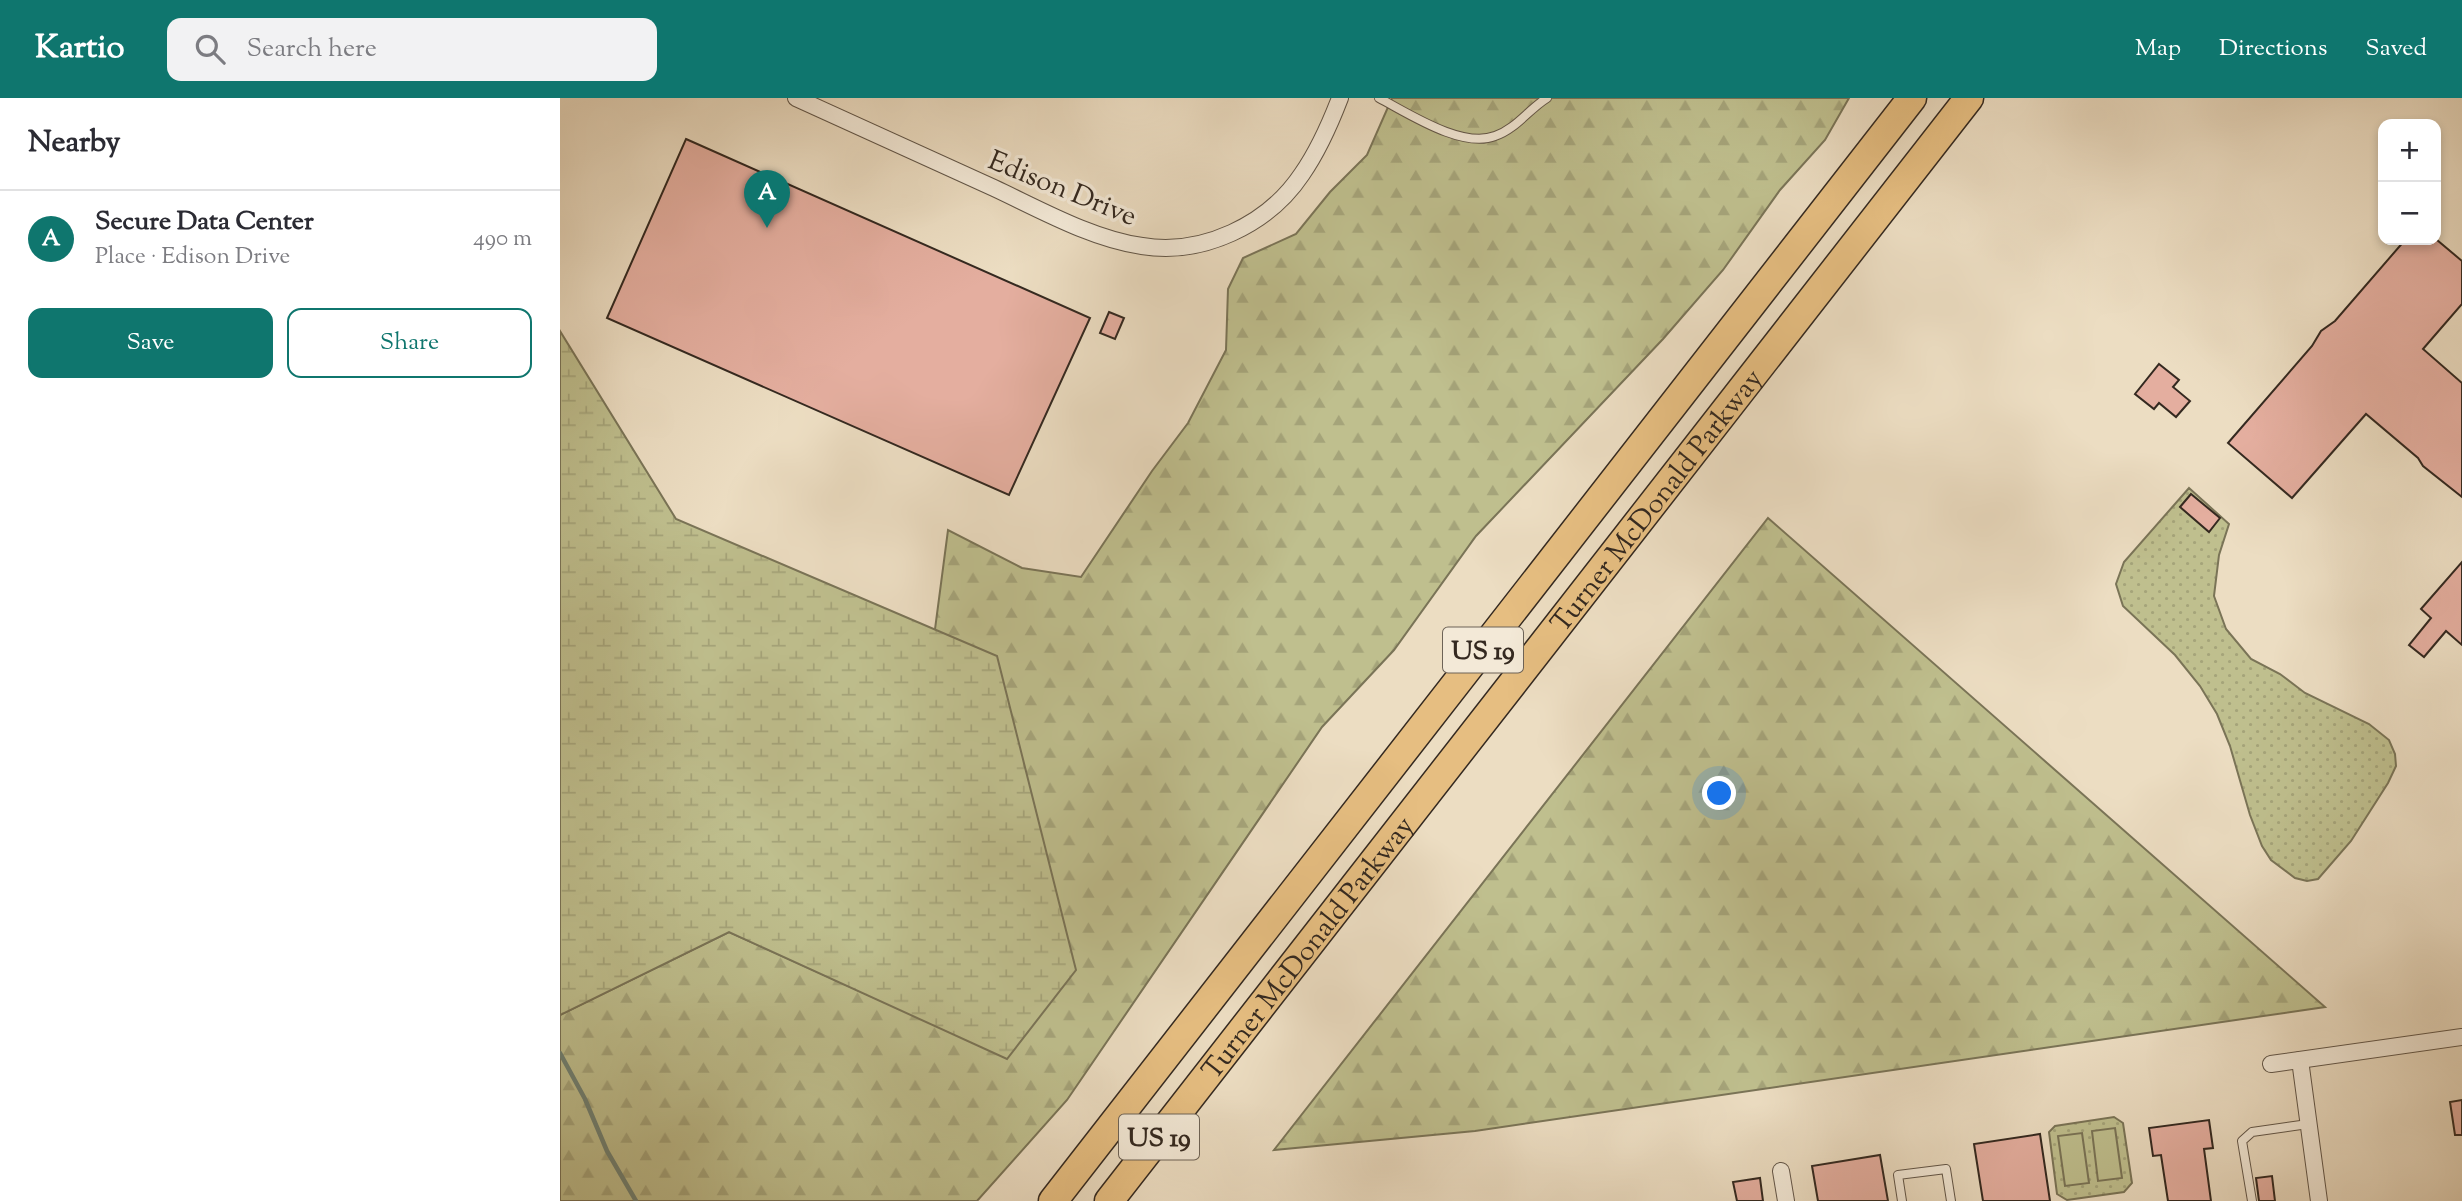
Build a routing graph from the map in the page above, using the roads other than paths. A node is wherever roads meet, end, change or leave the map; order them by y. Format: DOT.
graph roads {
  1 [pos="796,98"];
  2 [pos="1340,98"];
  3 [pos="1379,98"];
  4 [pos="1547,98"];
  5 [pos="1912,98"];
  6 [pos="1969,98"];
  7 [pos="2462,1037"];
  8 [pos="2300,1060"];
  9 [pos="2271,1064"];
  10 [pos="1209,1073"];
  11 [pos="2308,1124"];
  12 [pos="1781,1171"];
  13 [pos="1053,1201"];
  14 [pos="1109,1201"];
  15 [pos="1134,1201"];
  16 [pos="1786,1201"];
  17 [pos="1902,1201"];
  18 [pos="1951,1201"];
  19 [pos="2252,1201"];
  20 [pos="2319,1201"];
  1 -- 2 [label="street, Edison Drive"];
  3 -- 4 [label="lane"];
  5 -- 13 [label="highway, Turner McDonald Parkway / US 19"];
  6 -- 10 [label="highway, Turner McDonald Parkway / US 19"];
  7 -- 8 [label="street"];
  8 -- 9 [label="street"];
  8 -- 11 [label="street"];
  10 -- 14 [label="highway, Turner McDonald Parkway / US 19"];
  10 -- 15 [label="highway"];
  11 -- 19 [label="lane"];
  11 -- 20 [label="street"];
  12 -- 16 [label="street"];
  17 -- 18 [label="lane"];
}
